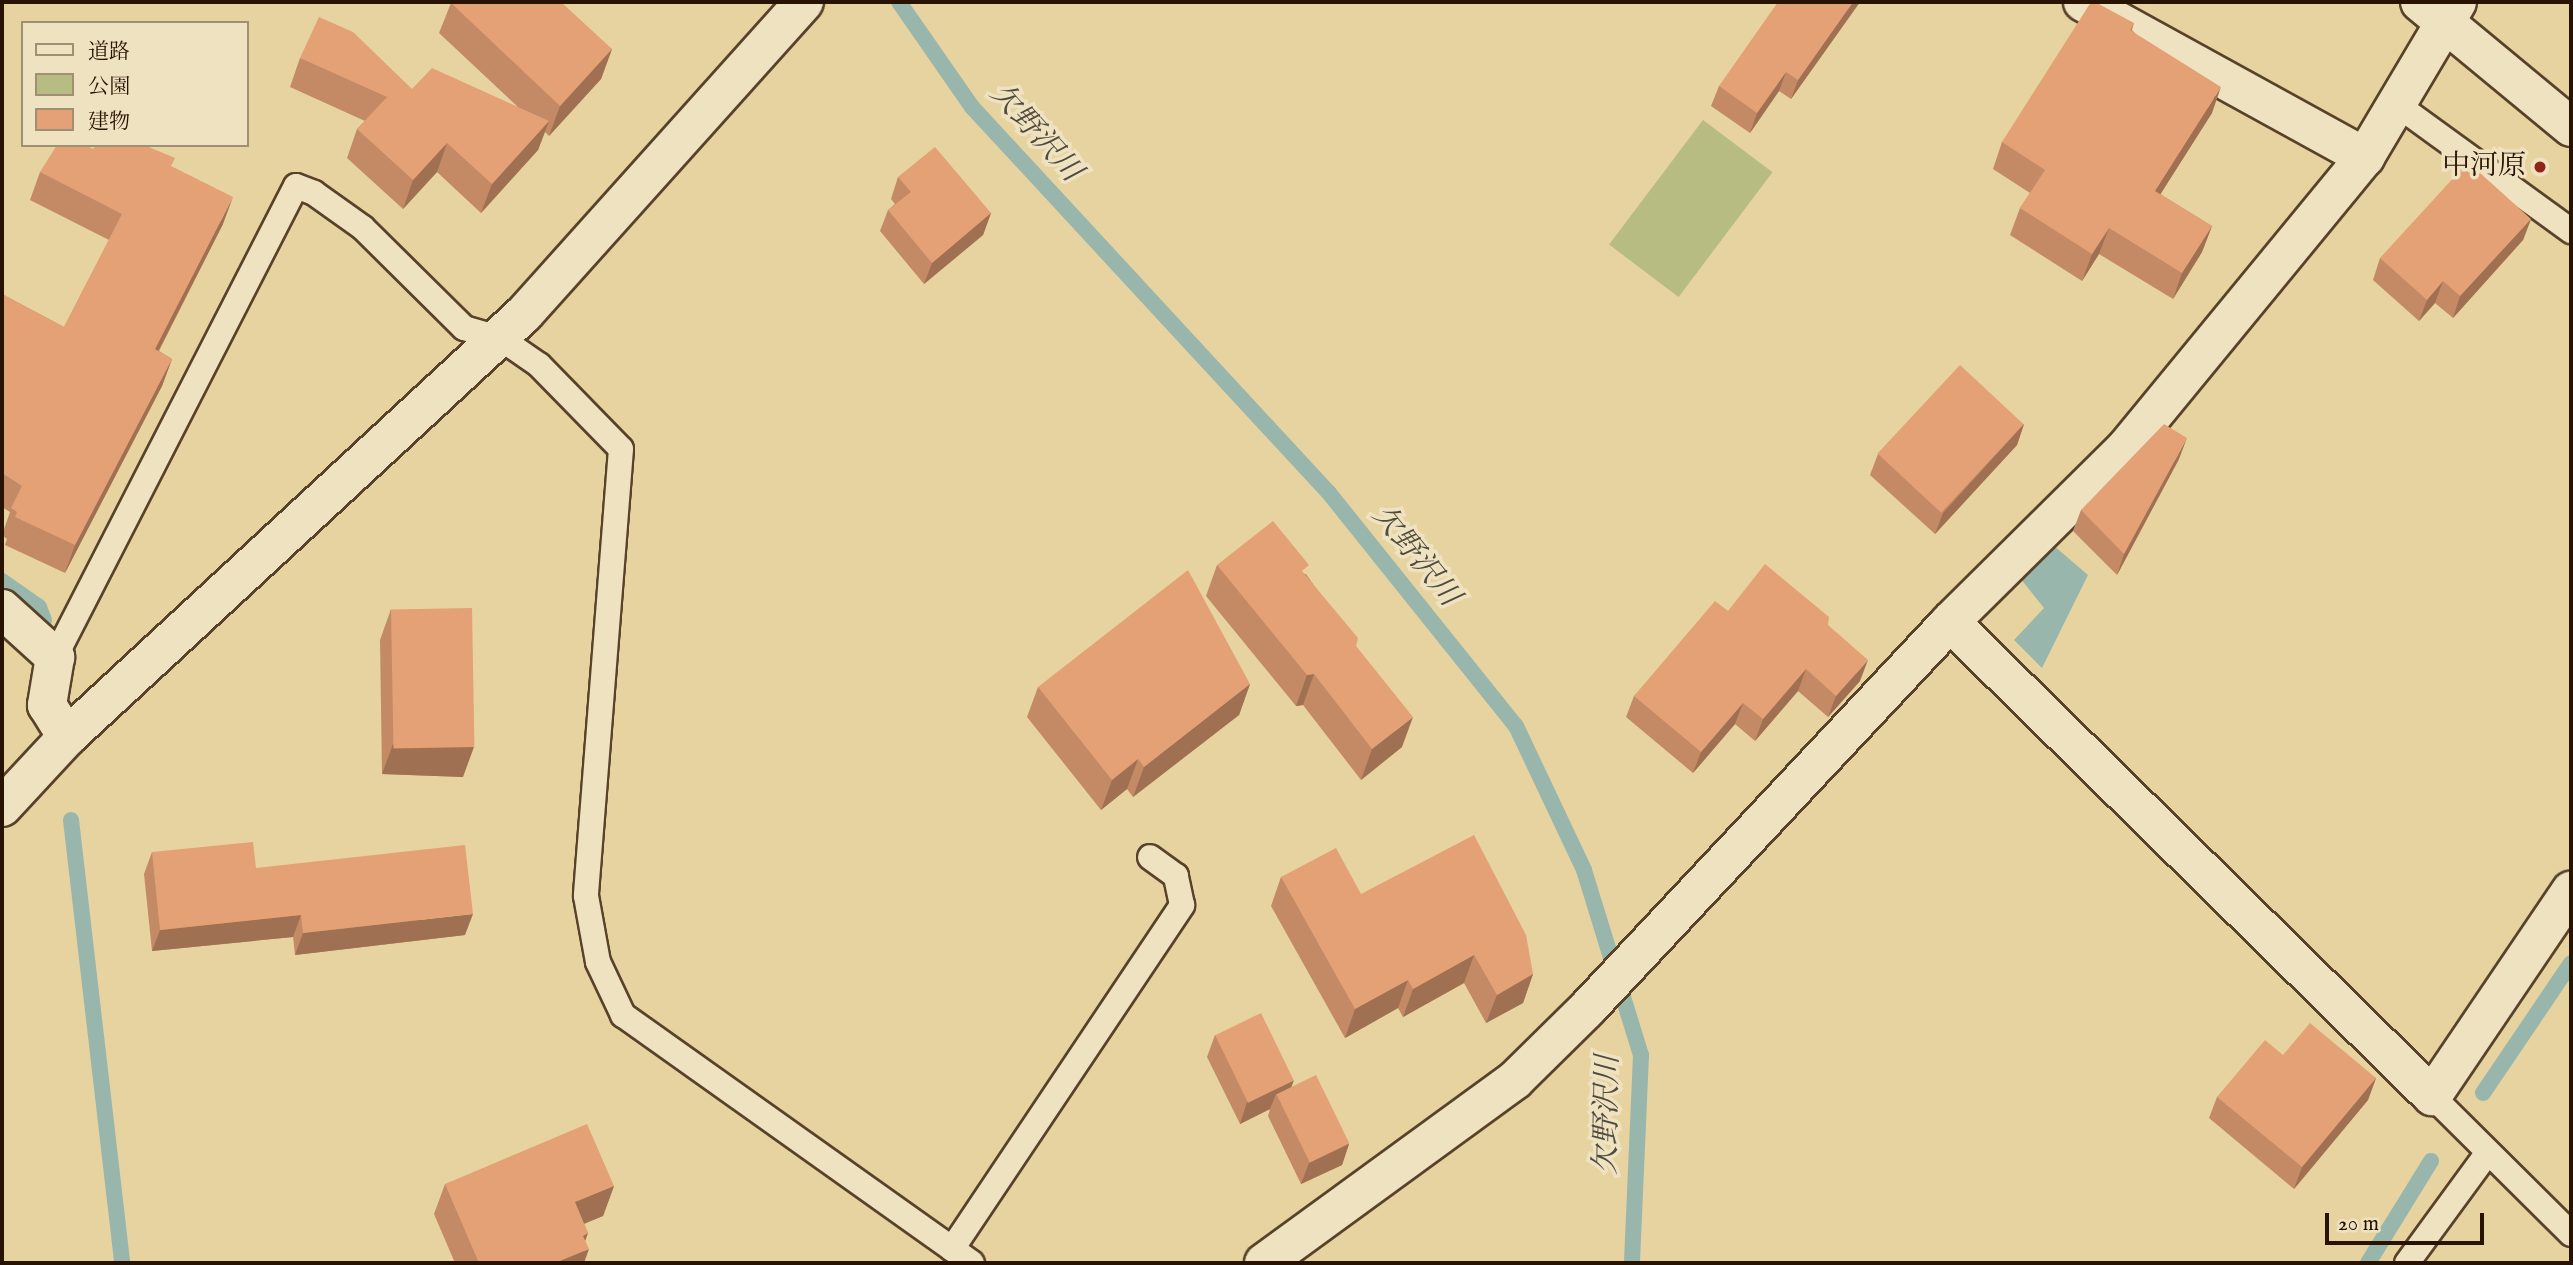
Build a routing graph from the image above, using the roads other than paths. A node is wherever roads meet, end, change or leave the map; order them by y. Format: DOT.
graph roads {
  1 [pos="804,2"];
  2 [pos="2083,2"];
  3 [pos="2441,9"];
  4 [pos="2399,106"];
  5 [pos="2571,127"];
  6 [pos="2365,157"];
  7 [pos="2571,231"];
  8 [pos="500,338"];
  9 [pos="2,609"];
  10 [pos="1950,622"];
  11 [pos="55,657"];
  12 [pos="68,737"];
  13 [pos="2,807"];
  14 [pos="1150,857"];
  15 [pos="2571,891"];
  16 [pos="2432,1097"];
  17 [pos="2486,1154"];
  18 [pos="2571,1234"];
  19 [pos="962,1256"];
  20 [pos="1264,1263"];
  21 [pos="2407,1263"];
  1 -- 8 [label="street"];
  2 -- 6 [label="street"];
  3 -- 4 [label="street"];
  3 -- 5 [label="street"];
  4 -- 6 [label="street"];
  4 -- 7 [label="lane"];
  6 -- 10 [label="street"];
  8 -- 11 [label="lane"];
  8 -- 12 [label="street"];
  8 -- 19 [label="lane"];
  9 -- 11 [label="street"];
  10 -- 16 [label="street"];
  10 -- 20 [label="street"];
  11 -- 12 [label="street"];
  12 -- 13 [label="street"];
  14 -- 19 [label="lane"];
  15 -- 16 [label="street"];
  16 -- 17 [label="lane"];
  17 -- 18 [label="lane"];
  17 -- 21 [label="lane"];
}
